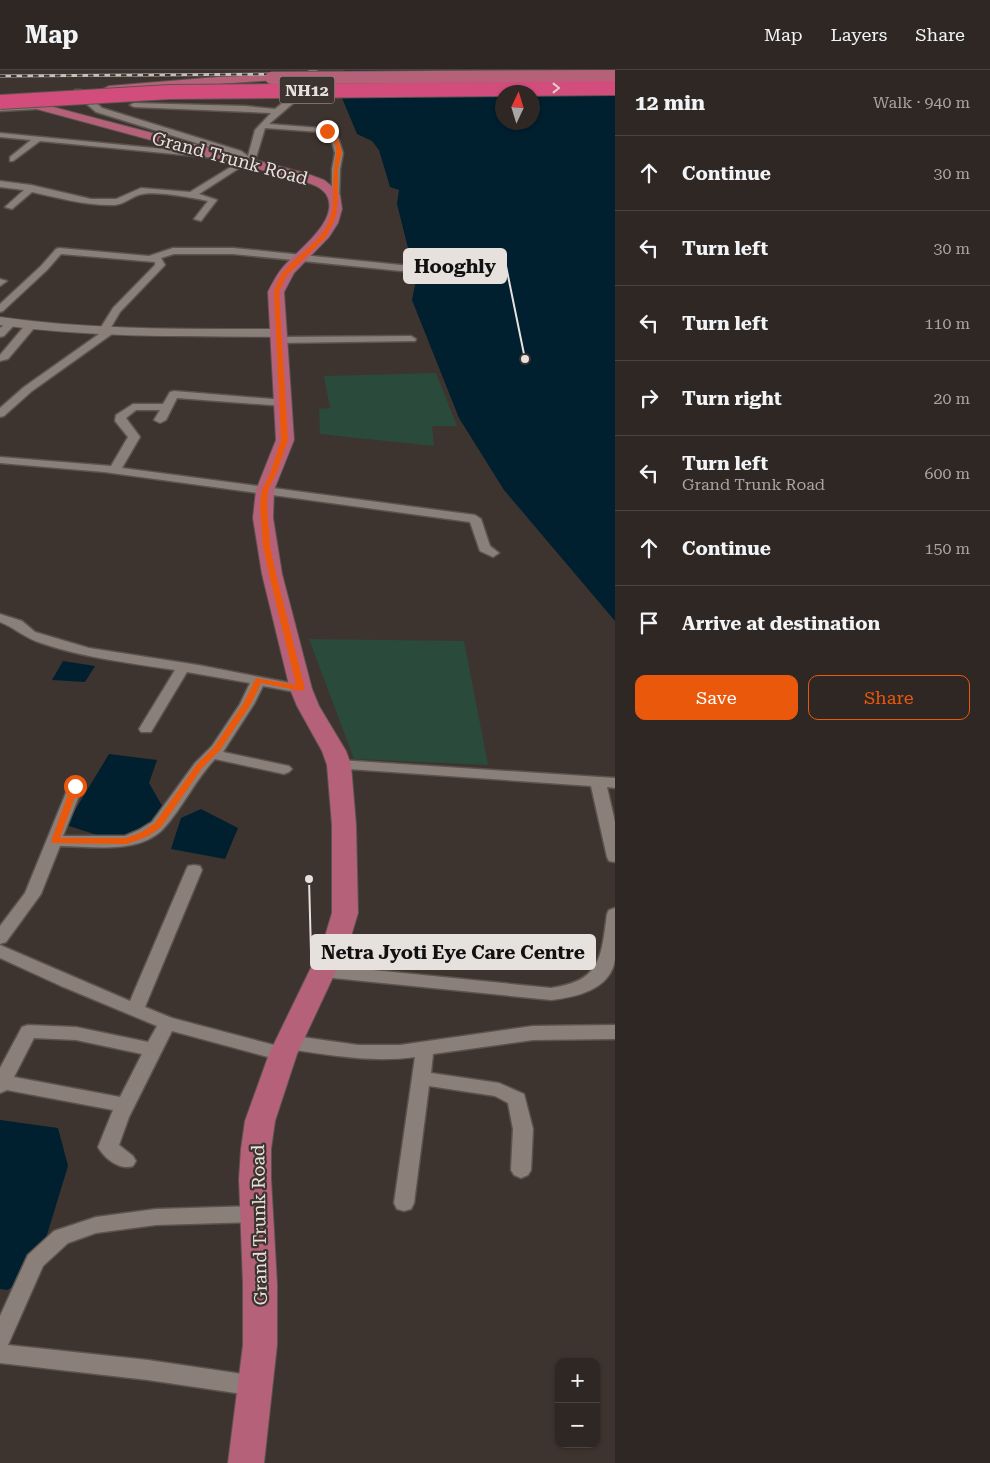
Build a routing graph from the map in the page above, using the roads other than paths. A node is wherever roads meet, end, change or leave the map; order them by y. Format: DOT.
graph roads {
  1 [pos="219,70"];
  2 [pos="313,70"];
  3 [pos="516,70"];
  4 [pos="271,75"];
  5 [pos="615,76"];
  6 [pos="615,88"];
  7 [pos="78,92"];
  8 [pos="495,94"];
  9 [pos="44,100"];
  10 [pos="1,101"];
  11 [pos="134,105"];
  12 [pos="277,111"];
  13 [pos="264,126"];
  14 [pos="0,135"];
  15 [pos="122,138"];
  16 [pos="38,139"];
  17 [pos="13,159"];
  18 [pos="244,161"];
  19 [pos="0,184"];
  20 [pos="31,188"];
  21 [pos="192,195"];
  22 [pos="336,199"];
  23 [pos="9,207"];
  24 [pos="198,219"];
  25 [pos="152,258"];
  26 [pos="300,258"];
  27 [pos="411,269"];
  28 [pos="0,308"];
  29 [pos="6,321"];
  30 [pos="31,325"];
  31 [pos="106,332"];
  32 [pos="0,334"];
  33 [pos="279,336"];
  34 [pos="411,339"];
  35 [pos="0,358"];
  36 [pos="0,397"];
  37 [pos="16,399"];
  38 [pos="284,403"];
  39 [pos="165,407"];
  40 [pos="0,414"];
  41 [pos="160,420"];
  42 [pos="0,460"];
  43 [pos="114,471"];
  44 [pos="265,490"];
  45 [pos="493,553"];
  46 [pos="0,618"];
  47 [pos="183,667"];
  48 [pos="259,680"];
  49 [pos="301,689"];
  50 [pos="146,729"];
  51 [pos="212,754"];
  52 [pos="339,765"];
  53 [pos="284,769"];
  54 [pos="598,782"];
  55 [pos="615,783"];
  56 [pos="75,786"];
  57 [pos="55,841"];
  58 [pos="615,857"];
  59 [pos="194,870"];
  60 [pos="615,914"];
  61 [pos="0,938"];
  62 [pos="0,950"];
  63 [pos="324,971"];
  64 [pos="135,1010"];
  65 [pos="167,1023"];
  66 [pos="615,1032"];
  67 [pos="286,1048"];
  68 [pos="425,1049"];
  69 [pos="154,1050"];
  70 [pos="421,1078"];
  71 [pos="1,1084"];
  72 [pos="125,1105"];
  73 [pos="126,1161"];
  74 [pos="521,1170"];
  75 [pos="404,1203"];
  76 [pos="256,1214"];
  77 [pos="0,1340"];
  78 [pos="0,1354"];
  79 [pos="256,1386"];
  80 [pos="246,1463"];
  1 -- 4 [label="main road"];
  2 -- 12 [label="street"];
  3 -- 4 [label="main road"];
  4 -- 5 [label="main road, bridge"];
  4 -- 7 [label="main road"];
  10 -- 6 [label="highway, NH12, one-way, bridge"];
  7 -- 9 [label="main road"];
  7 -- 18 [label="street"];
  8 -- 10 [label="highway, NH12"];
  9 -- 10 [label="main road, Grand Trunk Road"];
  9 -- 15 [label="main road, Grand Trunk Road"];
  11 -- 12 [label="street"];
  12 -- 13 [label="street"];
  13 -- 18 [label="street"];
  13 -- 22 [label="street"];
  14 -- 16 [label="street"];
  15 -- 16 [label="street"];
  15 -- 18 [label="main road, Grand Trunk Road"];
  16 -- 17 [label="street"];
  18 -- 21 [label="street"];
  18 -- 22 [label="main road, Grand Trunk Road"];
  19 -- 20 [label="street"];
  20 -- 21 [label="street"];
  20 -- 23 [label="street"];
  21 -- 24 [label="street"];
  22 -- 26 [label="main road, Grand Trunk Road"];
  25 -- 26 [label="street"];
  25 -- 28 [label="street"];
  25 -- 31 [label="street"];
  26 -- 27 [label="street"];
  26 -- 33 [label="main road, Grand Trunk Road"];
  29 -- 30 [label="street"];
  29 -- 32 [label="street"];
  30 -- 31 [label="street"];
  30 -- 35 [label="street"];
  31 -- 33 [label="street"];
  31 -- 37 [label="street"];
  33 -- 34 [label="street"];
  33 -- 38 [label="main road, Grand Trunk Road"];
  36 -- 37 [label="street"];
  37 -- 40 [label="street"];
  38 -- 39 [label="street"];
  38 -- 44 [label="main road, Grand Trunk Road"];
  39 -- 41 [label="street"];
  39 -- 43 [label="street"];
  42 -- 43 [label="street"];
  43 -- 44 [label="street"];
  44 -- 45 [label="street"];
  44 -- 49 [label="main road, Grand Trunk Road"];
  46 -- 47 [label="street"];
  47 -- 48 [label="street"];
  47 -- 50 [label="street"];
  48 -- 49 [label="street"];
  48 -- 51 [label="street"];
  49 -- 52 [label="main road, Grand Trunk Road"];
  51 -- 53 [label="street"];
  51 -- 57 [label="street"];
  52 -- 54 [label="street"];
  52 -- 63 [label="main road, Grand Trunk Road"];
  54 -- 55 [label="street"];
  54 -- 58 [label="street"];
  56 -- 57 [label="street"];
  57 -- 61 [label="street"];
  59 -- 64 [label="street"];
  60 -- 63 [label="street"];
  62 -- 64 [label="street"];
  63 -- 67 [label="main road, Grand Trunk Road"];
  64 -- 65 [label="street"];
  65 -- 67 [label="street"];
  65 -- 69 [label="street"];
  66 -- 68 [label="street"];
  67 -- 68 [label="street"];
  67 -- 76 [label="main road, Grand Trunk Road"];
  68 -- 70 [label="street"];
  69 -- 71 [label="street"];
  69 -- 72 [label="street"];
  70 -- 74 [label="street"];
  70 -- 75 [label="street"];
  71 -- 72 [label="street"];
  72 -- 73 [label="street"];
  76 -- 77 [label="street"];
  76 -- 79 [label="main road, Grand Trunk Road"];
  78 -- 79 [label="street"];
  79 -- 80 [label="main road, Grand Trunk Road"];
}
